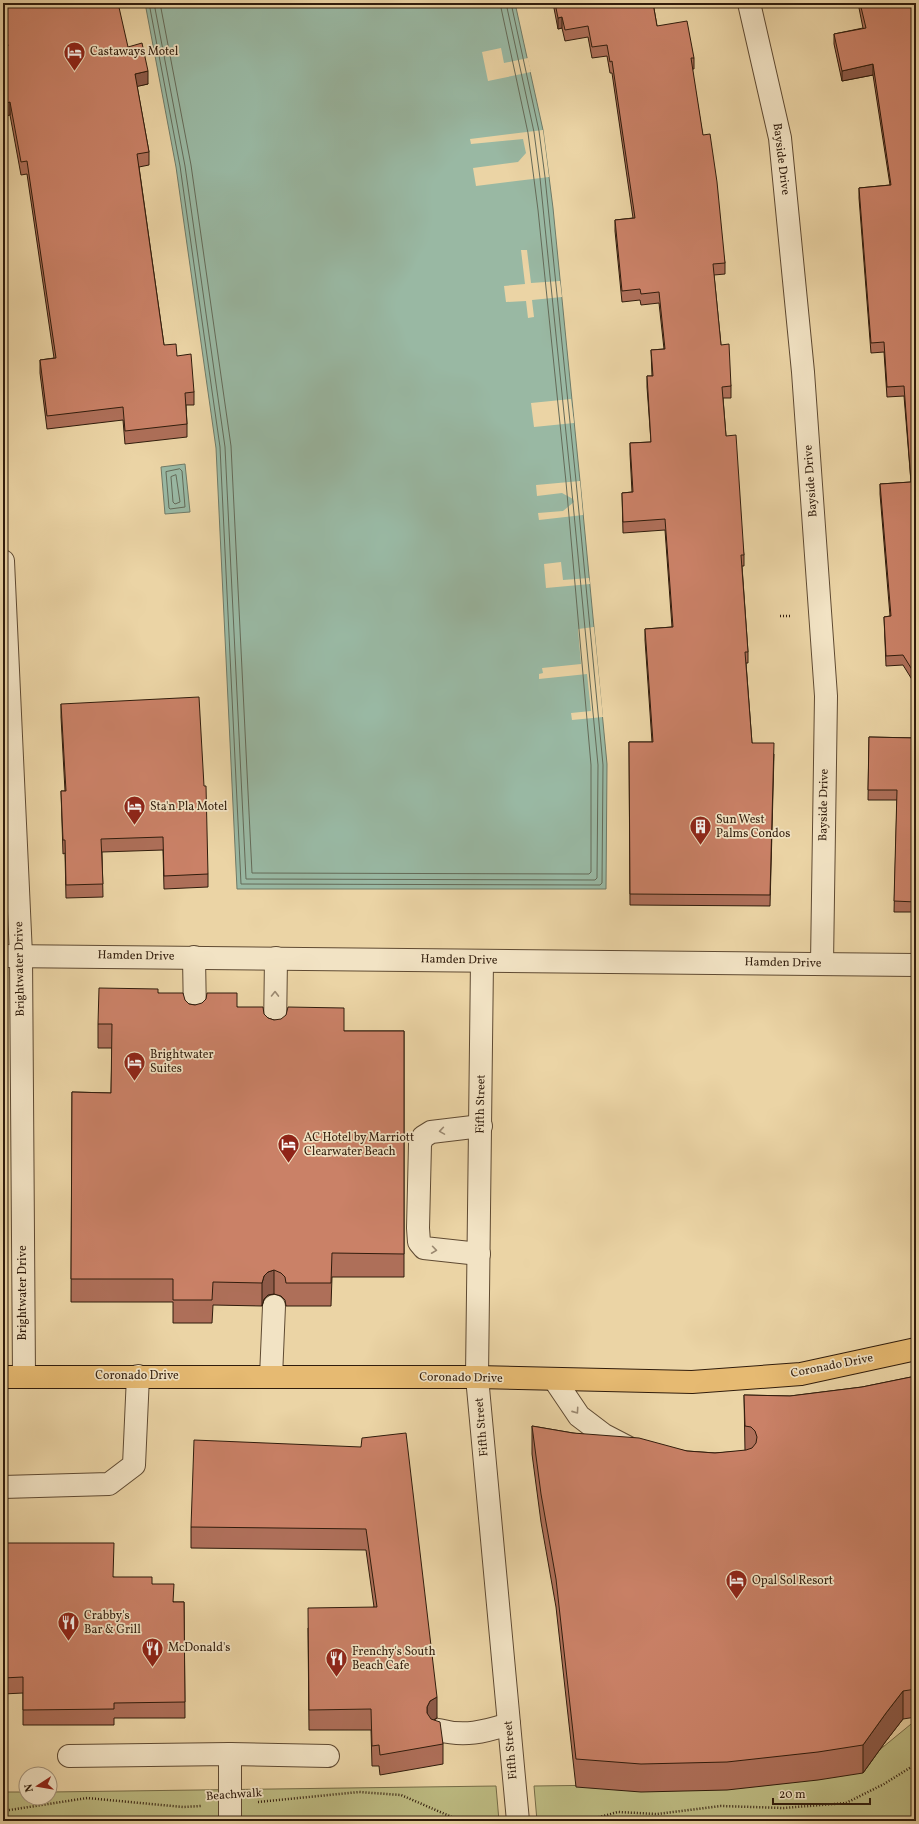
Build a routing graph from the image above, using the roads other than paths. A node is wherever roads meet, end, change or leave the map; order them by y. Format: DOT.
graph roads {
  1 [pos="749,3"];
  2 [pos="3,561"];
  3 [pos="12,955"];
  4 [pos="194,957"];
  5 [pos="276,958"];
  6 [pos="482,960"];
  7 [pos="822,964"];
  8 [pos="916,965"];
  9 [pos="194,1016"];
  10 [pos="274,1031"];
  11 [pos="481,1126"];
  12 [pos="479,1254"];
  13 [pos="274,1306"];
  14 [pos="916,1349"];
  15 [pos="14,1376"];
  16 [pos="138,1376"];
  17 [pos="271,1377"];
  18 [pos="477,1377"];
  19 [pos="554,1379"];
  20 [pos="652,1458"];
  21 [pos="3,1487"];
  22 [pos="509,1724"];
  23 [pos="439,1730"];
  24 [pos="230,1754"];
  25 [pos="69,1756"];
  26 [pos="328,1756"];
  27 [pos="230,1812"];
  28 [pos="518,1821"];
  1 -- 7 [label="street, Bayside Drive"];
  2 -- 3 [label="street, Brightwater Drive"];
  3 -- 4 [label="street, Hamden Drive"];
  3 -- 15 [label="street, Brightwater Drive"];
  4 -- 5 [label="street, Hamden Drive"];
  4 -- 9 [label="street"];
  5 -- 6 [label="street, Hamden Drive"];
  10 -- 5 [label="street, one-way"];
  6 -- 7 [label="street, Hamden Drive"];
  6 -- 11 [label="street, Fifth Street"];
  7 -- 8 [label="street, Hamden Drive"];
  11 -- 12 [label="street, Fifth Street"];
  11 -- 12 [label="street, one-way"];
  12 -- 18 [label="street, Fifth Street"];
  13 -- 17 [label="street"];
  14 -- 19 [label="main road, Coronado Drive"];
  15 -- 16 [label="main road, Coronado Drive"];
  16 -- 17 [label="main road, Coronado Drive"];
  16 -- 21 [label="street"];
  17 -- 18 [label="main road, Coronado Drive"];
  18 -- 19 [label="main road, Coronado Drive"];
  18 -- 22 [label="street, Fifth Street"];
  19 -- 20 [label="street, one-way"];
  22 -- 23 [label="street"];
  22 -- 28 [label="street, Fifth Street"];
  24 -- 25 [label="street"];
  24 -- 26 [label="street"];
  24 -- 27 [label="street"];
}
